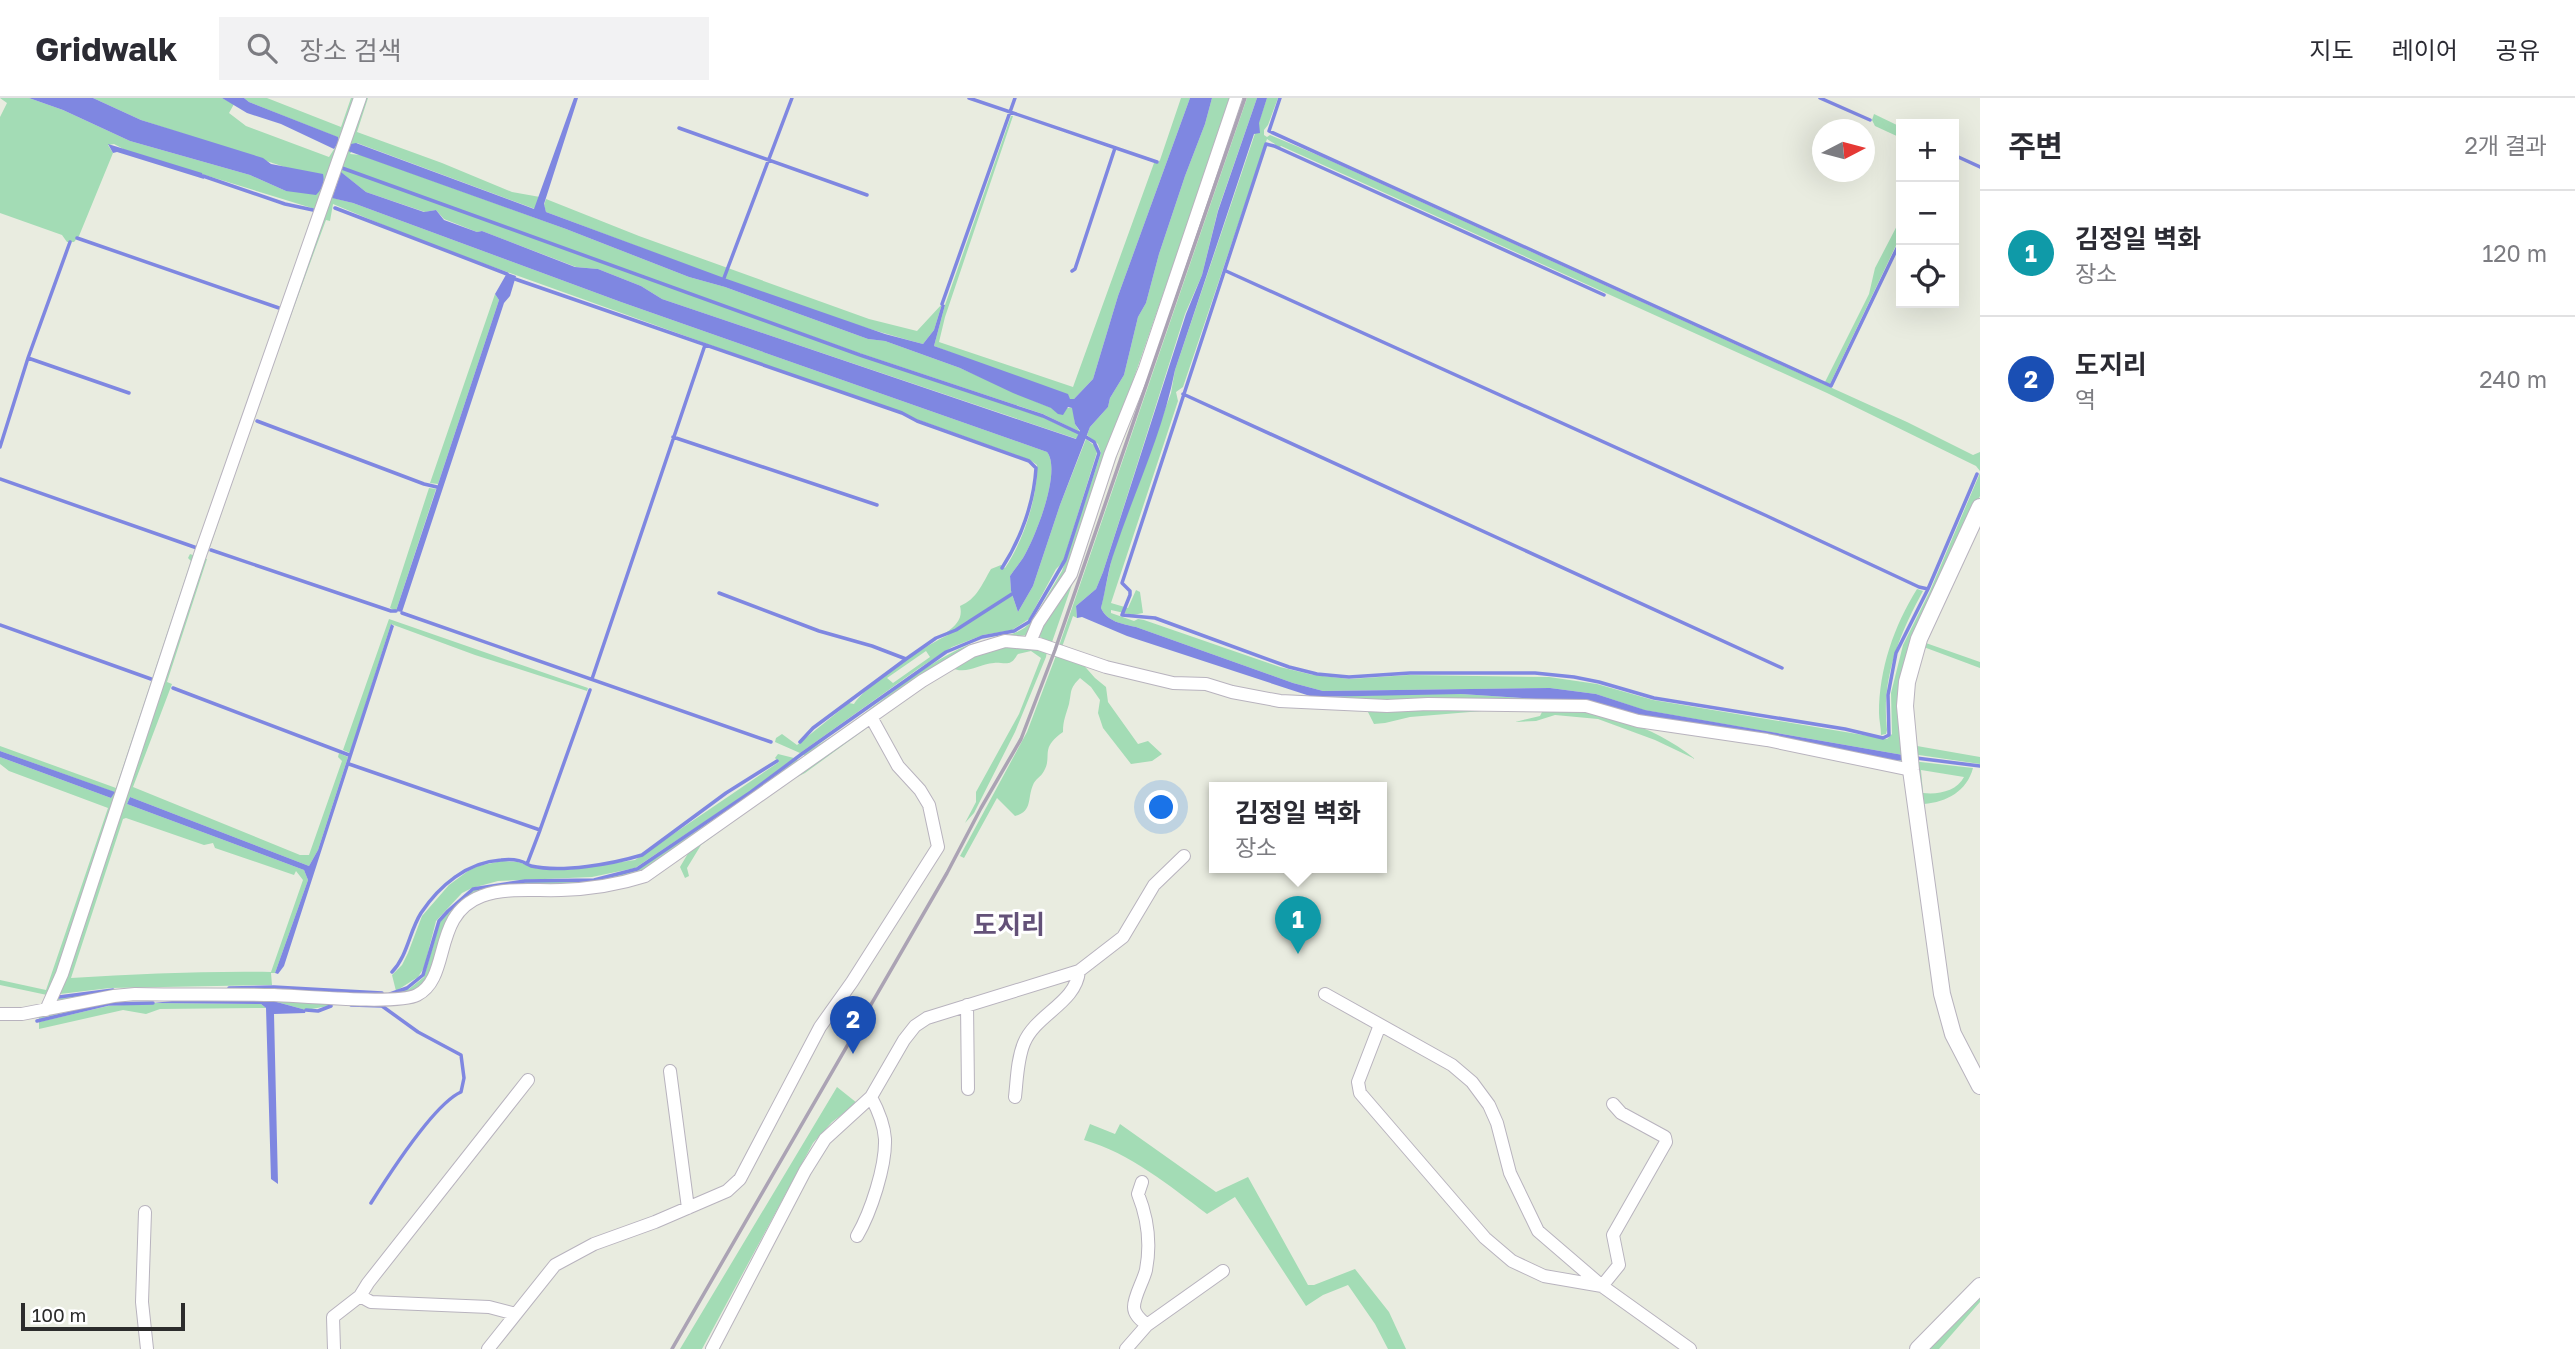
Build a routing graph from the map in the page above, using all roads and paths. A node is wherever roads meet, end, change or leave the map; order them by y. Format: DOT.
graph roads {
  1 [pos="360,98"];
  2 [pos="1236,98"];
  3 [pos="1980,507"];
  4 [pos="1030,642"];
  5 [pos="872,717"];
  6 [pos="1911,770"];
  7 [pos="1184,856"];
  8 [pos="1079,971"];
  9 [pos="1325,994"];
  10 [pos="967,1005"];
  11 [pos="46,1010"];
  12 [pos="0,1014"];
  13 [pos="1380,1025"];
  14 [pos="670,1072"];
  15 [pos="528,1080"];
  16 [pos="1980,1086"];
  17 [pos="968,1089"];
  18 [pos="871,1097"];
  19 [pos="1015,1097"];
  20 [pos="1614,1104"];
  21 [pos="1142,1182"];
  22 [pos="688,1208"];
  23 [pos="145,1212"];
  24 [pos="857,1236"];
  25 [pos="1223,1271"];
  26 [pos="1602,1286"];
  27 [pos="1980,1286"];
  28 [pos="360,1296"];
  29 [pos="516,1314"];
  30 [pos="1147,1325"];
  31 [pos="147,1349"];
  32 [pos="334,1349"];
  33 [pos="488,1349"];
  34 [pos="712,1349"];
  35 [pos="1126,1349"];
  36 [pos="1690,1349"];
  37 [pos="1918,1349"];
  1 -- 11 [label="street"];
  2 -- 4 [label="street"];
  3 -- 6 [label="street"];
  4 -- 5 [label="street"];
  4 -- 6 [label="street"];
  5 -- 11 [label="street"];
  5 -- 22 [label="street"];
  6 -- 16 [label="street"];
  7 -- 8 [label="street"];
  8 -- 10 [label="street"];
  8 -- 19 [label="street"];
  9 -- 13 [label="street"];
  10 -- 17 [label="street"];
  10 -- 18 [label="street"];
  11 -- 12 [label="street"];
  13 -- 26 [label="street"];
  13 -- 26 [label="street"];
  14 -- 22 [label="street"];
  15 -- 28 [label="street"];
  18 -- 24 [label="street"];
  18 -- 34 [label="street"];
  20 -- 26 [label="street"];
  21 -- 30 [label="street"];
  22 -- 29 [label="street"];
  23 -- 31 [label="street"];
  25 -- 30 [label="street"];
  26 -- 36 [label="street"];
  27 -- 37 [label="street"];
  28 -- 29 [label="street"];
  28 -- 32 [label="street"];
  29 -- 33 [label="street"];
  30 -- 35 [label="street"];
}
